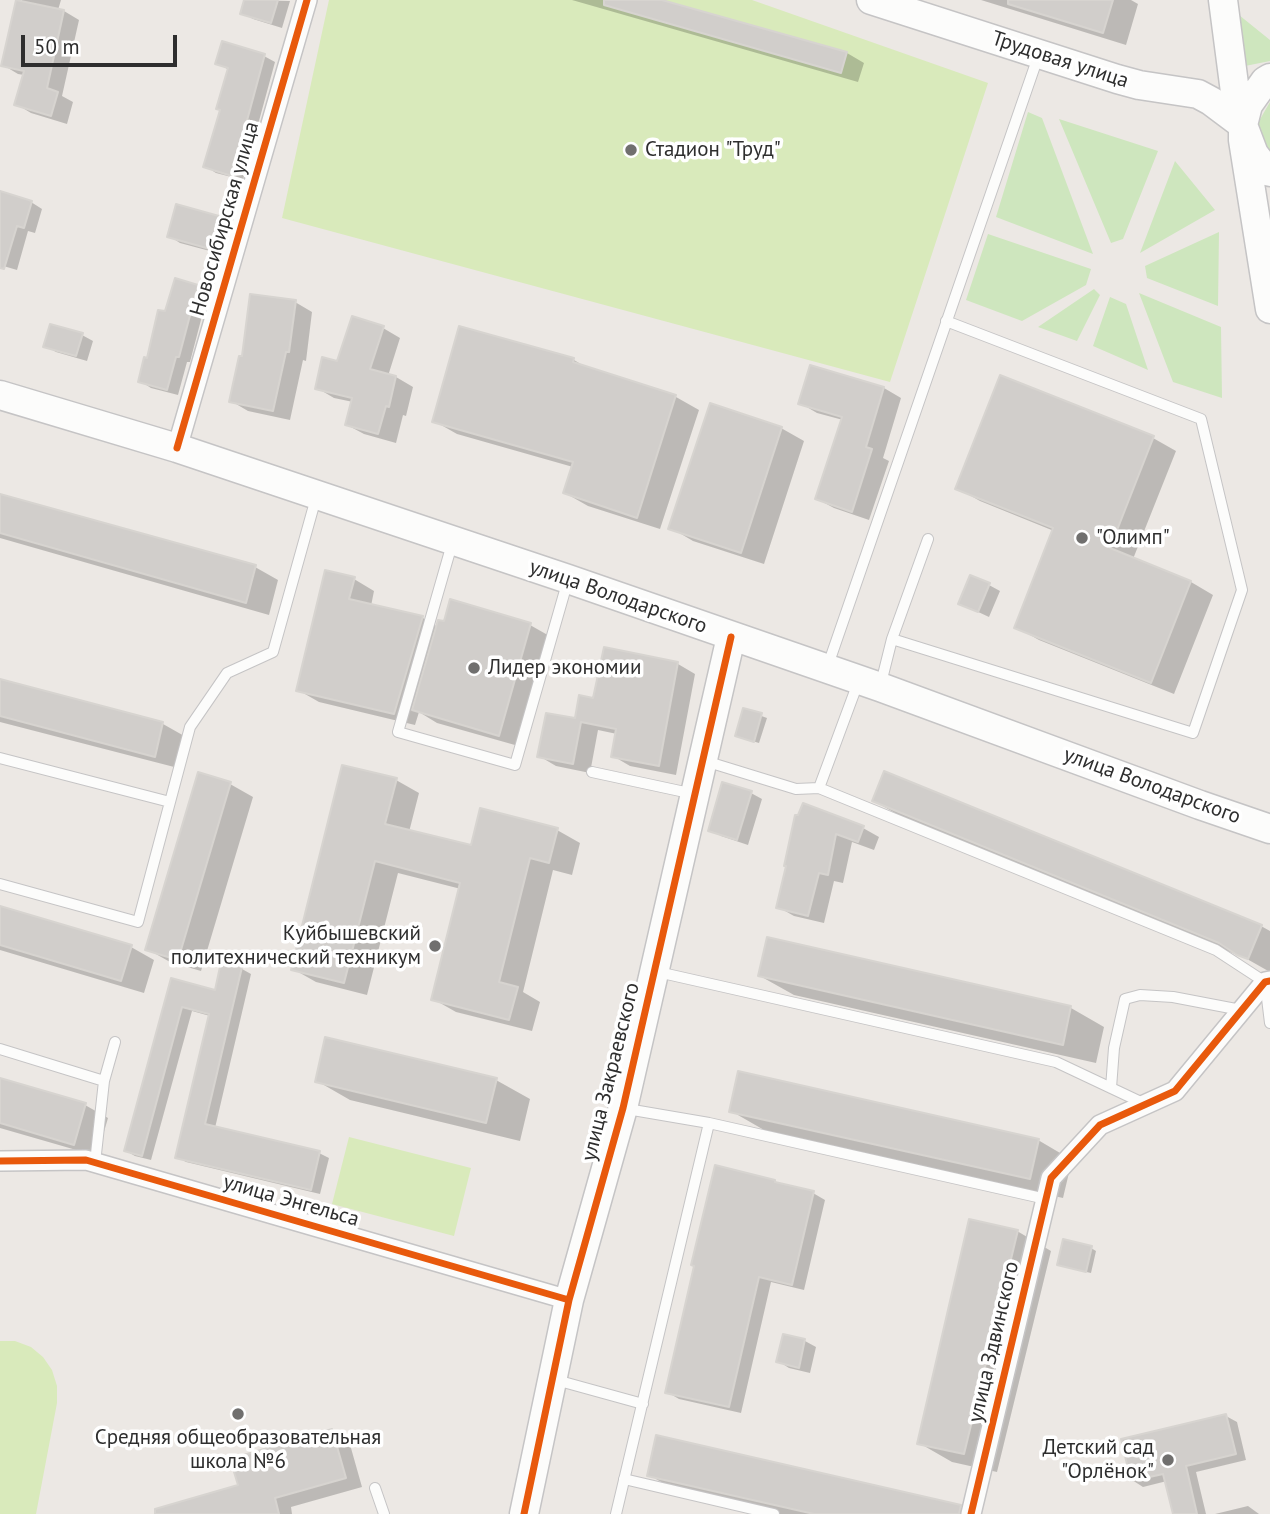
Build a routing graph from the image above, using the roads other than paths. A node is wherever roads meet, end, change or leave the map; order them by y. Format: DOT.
graph roads {
  1 [pos="307,0"];
  2 [pos="871,0"];
  3 [pos="1223,0"];
  4 [pos="1039,54"];
  5 [pos="1270,78"];
  6 [pos="1243,125"];
  7 [pos="1270,172"];
  8 [pos="1270,309"];
  9 [pos="946,321"];
  10 [pos="0,395"];
  11 [pos="177,448"];
  12 [pos="317,494"];
  13 [pos="928,539"];
  14 [pos="453,541"];
  15 [pos="568,579"];
  16 [pos="731,637"];
  17 [pos="892,639"];
  18 [pos="827,669"];
  19 [pos="869,683"];
  20 [pos="0,758"];
  21 [pos="702,761"];
  22 [pos="592,772"];
  23 [pos="819,788"];
  24 [pos="695,794"];
  25 [pos="170,802"];
  26 [pos="1270,829"];
  27 [pos="0,884"];
  28 [pos="654,971"];
  29 [pos="1268,982"];
  30 [pos="1241,1010"];
  31 [pos="1270,1023"];
  32 [pos="115,1042"];
  33 [pos="0,1049"];
  34 [pos="104,1080"];
  35 [pos="1111,1088"];
  36 [pos="1145,1105"];
  37 [pos="623,1108"];
  38 [pos="709,1123"];
  39 [pos="0,1161"];
  40 [pos="95,1163"];
  41 [pos="1046,1199"];
  42 [pos="569,1300"];
  43 [pos="552,1379"];
  44 [pos="643,1404"];
  45 [pos="624,1479"];
  46 [pos="375,1488"];
  47 [pos="384,1514"];
  48 [pos="524,1514"];
  49 [pos="616,1514"];
  50 [pos="774,1514"];
  51 [pos="971,1514"];
  1 -- 11 [label="street, Новосибирская улица"];
  2 -- 4 [label="main road, Трудовая улица"];
  3 -- 6 [label="main road"];
  4 -- 6 [label="main road, Трудовая улица"];
  4 -- 9 [label="lane"];
  5 -- 6 [label="main road"];
  6 -- 7 [label="main road"];
  6 -- 8 [label="main road"];
  9 -- 17 [label="lane"];
  9 -- 18 [label="lane"];
  10 -- 11 [label="main road, улица Володарского"];
  11 -- 12 [label="main road, улица Володарского"];
  12 -- 14 [label="main road, улица Володарского"];
  12 -- 25 [label="lane"];
  13 -- 17 [label="lane"];
  14 -- 15 [label="main road, улица Володарского"];
  14 -- 15 [label="lane"];
  15 -- 16 [label="main road, улица Володарского"];
  16 -- 18 [label="main road, улица Володарского"];
  16 -- 21 [label="main road, улица Закраевского"];
  17 -- 19 [label="lane"];
  18 -- 19 [label="main road, улица Володарского"];
  19 -- 23 [label="lane"];
  19 -- 26 [label="main road, улица Володарского"];
  20 -- 25 [label="lane"];
  21 -- 23 [label="lane"];
  21 -- 24 [label="main road, улица Закраевского"];
  22 -- 24 [label="lane"];
  23 -- 29 [label="lane"];
  24 -- 28 [label="main road, улица Закраевского"];
  25 -- 27 [label="lane"];
  28 -- 35 [label="lane"];
  28 -- 37 [label="main road, улица Закраевского"];
  29 -- 30 [label="street"];
  29 -- 31 [label="lane"];
  30 -- 35 [label="lane"];
  30 -- 36 [label="street"];
  32 -- 34 [label="lane"];
  33 -- 34 [label="lane"];
  34 -- 40 [label="lane"];
  35 -- 36 [label="lane"];
  36 -- 41 [label="street, улица Здвинского"];
  37 -- 38 [label="lane"];
  37 -- 42 [label="main road, улица Закраевского"];
  38 -- 41 [label="lane"];
  38 -- 44 [label="lane"];
  39 -- 40 [label="street, улица Энгельса"];
  40 -- 42 [label="street, улица Энгельса"];
  41 -- 51 [label="street, улица Здвинского"];
  42 -- 43 [label="main road, улица Закраевского"];
  43 -- 44 [label="lane"];
  43 -- 48 [label="main road, улица Закраевского"];
  44 -- 45 [label="lane"];
  45 -- 49 [label="lane"];
  45 -- 50 [label="lane"];
  46 -- 47 [label="lane"];
}
